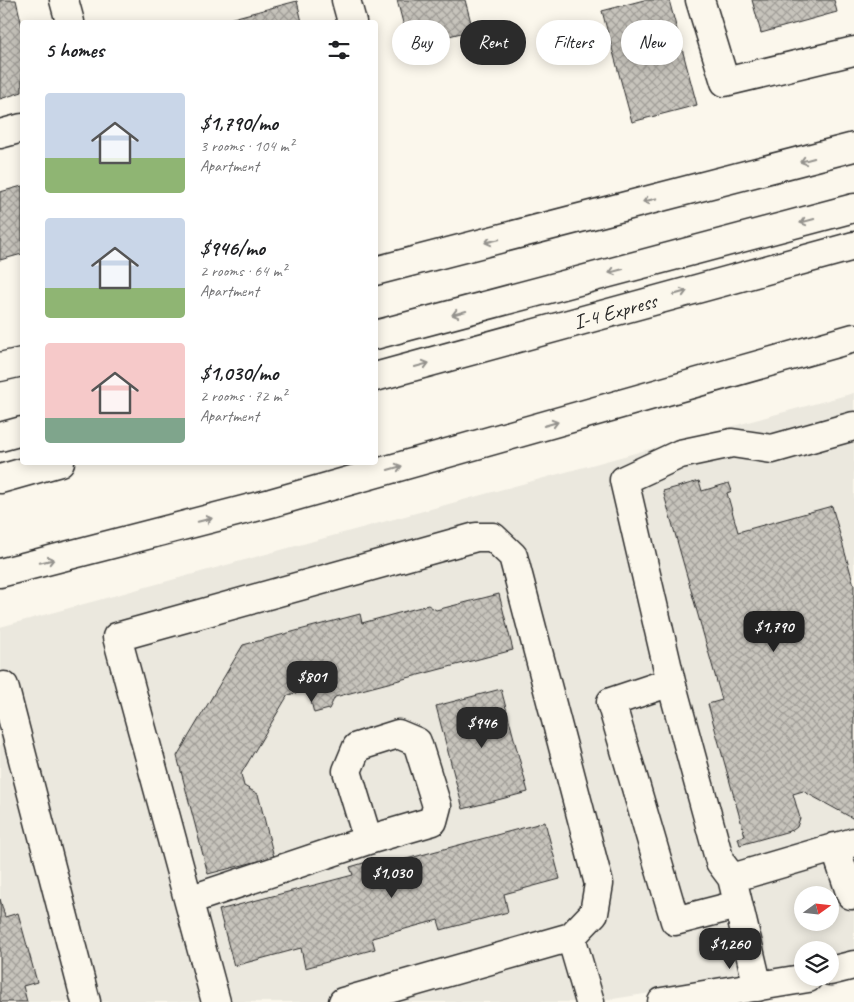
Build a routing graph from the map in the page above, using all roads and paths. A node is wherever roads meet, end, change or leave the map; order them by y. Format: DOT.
graph roads {
  1 [pos="64,0"];
  2 [pos="346,0"];
  3 [pos="700,0"];
  4 [pos="69,20"];
  5 [pos="351,20"];
  6 [pos="854,51"];
  7 [pos="20,129"];
  8 [pos="0,134"];
  9 [pos="854,147"];
  10 [pos="854,208"];
  11 [pos="854,246"];
  12 [pos="378,270"];
  13 [pos="378,335"];
  14 [pos="854,338"];
  15 [pos="20,362"];
  16 [pos="0,367"];
  17 [pos="378,376"];
  18 [pos="854,426"];
  19 [pos="20,432"];
  20 [pos="0,437"];
  21 [pos="49,465"];
  22 [pos="0,479"];
  23 [pos="0,573"];
  24 [pos="671,682"];
  25 [pos="0,687"];
  26 [pos="368,840"];
  27 [pos="844,845"];
  28 [pos="732,878"];
  29 [pos="854,894"];
  30 [pos="188,900"];
  31 [pos="737,904"];
  32 [pos="571,937"];
  33 [pos="854,965"];
  34 [pos="839,969"];
  35 [pos="794,981"];
  36 [pos="758,987"];
  37 [pos="86,1002"];
  38 [pos="216,1002"];
  39 [pos="343,1002"];
  40 [pos="590,1002"];
  41 [pos="662,1002"];
  1 -- 4 [label="main road"];
  2 -- 5 [label="main road"];
  3 -- 6 [label="main road"];
  7 -- 8 [label="main road"];
  9 -- 12 [label="main road, one-way"];
  10 -- 13 [label="main road, I-4 Express, one-way"];
  17 -- 11 [label="main road, I-4 Express, one-way"];
  23 -- 14 [label="main road, one-way"];
  15 -- 16 [label="main road"];
  18 -- 24 [label="main road"];
  19 -- 20 [label="main road"];
  21 -- 22 [label="main road"];
  24 -- 28 [label="main road"];
  24 -- 31 [label="main road"];
  25 -- 37 [label="main road"];
  26 -- 30 [label="main road"];
  27 -- 28 [label="main road"];
  27 -- 29 [label="main road"];
  28 -- 31 [label="main road"];
  30 -- 32 [label="main road"];
  30 -- 38 [label="main road"];
  31 -- 36 [label="main road"];
  32 -- 39 [label="main road"];
  32 -- 40 [label="main road"];
  33 -- 34 [label="main road"];
  35 -- 36 [label="main road"];
  36 -- 41 [label="main road"];
}
